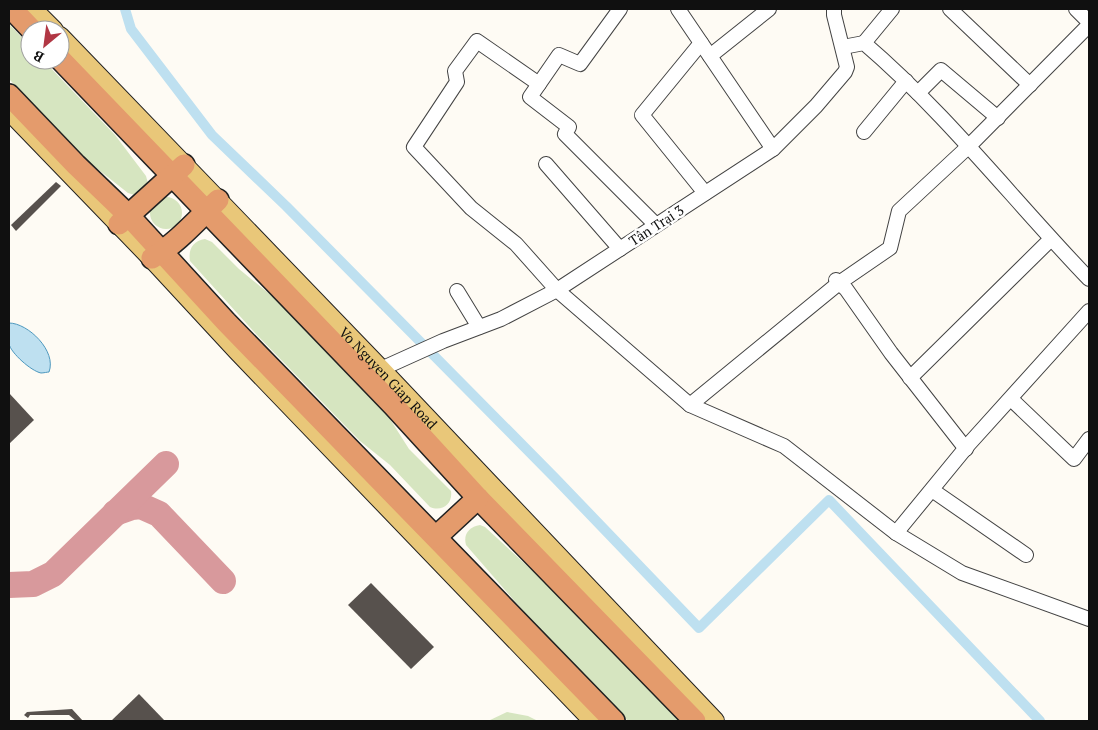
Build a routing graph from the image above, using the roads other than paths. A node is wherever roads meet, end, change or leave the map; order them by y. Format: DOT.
graph roads {
  1 [pos="12,9"];
  2 [pos="34,9"];
  3 [pos="620,9"];
  4 [pos="678,9"];
  5 [pos="769,9"];
  6 [pos="834,9"];
  7 [pos="892,9"];
  8 [pos="950,9"];
  9 [pos="1076,9"];
  10 [pos="22,20"];
  11 [pos="44,20"];
  12 [pos="1089,24"];
  13 [pos="701,43"];
  14 [pos="864,43"];
  15 [pos="70,47"];
  16 [pos="842,47"];
  17 [pos="710,56"];
  18 [pos="70,68"];
  19 [pos="906,81"];
  20 [pos="539,84"];
  21 [pos="1030,85"];
  22 [pos="918,93"];
  23 [pos="9,95"];
  24 [pos="9,111"];
  25 [pos="998,118"];
  26 [pos="864,132"];
  27 [pos="970,146"];
  28 [pos="773,149"];
  29 [pos="546,164"];
  30 [pos="178,170"];
  31 [pos="705,193"];
  32 [pos="212,205"];
  33 [pos="123,220"];
  34 [pos="656,225"];
  35 [pos="1051,239"];
  36 [pos="620,249"];
  37 [pos="157,255"];
  38 [pos="288,272"];
  39 [pos="1089,279"];
  40 [pos="838,281"];
  41 [pos="558,290"];
  42 [pos="457,291"];
  43 [pos="293,299"];
  44 [pos="1089,311"];
  45 [pos="479,327"];
  46 [pos="233,329"];
  47 [pos="237,351"];
  48 [pos="381,369"];
  49 [pos="910,378"];
  50 [pos="1011,400"];
  51 [pos="690,405"];
  52 [pos="1089,439"];
  53 [pos="966,449"];
  54 [pos="932,490"];
  55 [pos="478,498"];
  56 [pos="896,532"];
  57 [pos="436,537"];
  58 [pos="1026,555"];
  59 [pos="1089,619"];
  60 [pos="676,701"];
  61 [pos="593,721"];
  62 [pos="614,721"];
  63 [pos="695,721"];
  64 [pos="701,721"];
  65 [pos="715,721"];
  1 -- 10 [label="highway"];
  2 -- 11 [label="main road"];
  3 -- 20 [label="street"];
  4 -- 13 [label="street"];
  5 -- 17 [label="street"];
  6 -- 16 [label="street, Tân Trại 3"];
  7 -- 14 [label="street"];
  8 -- 21 [label="street"];
  9 -- 12 [label="street"];
  12 -- 21 [label="street"];
  13 -- 17 [label="street"];
  13 -- 31 [label="street"];
  14 -- 16 [label="street"];
  14 -- 19 [label="street"];
  15 -- 30 [label="main road, Vo Nguyen Giap Road"];
  16 -- 28 [label="street, Tân Trại 3"];
  17 -- 28 [label="street"];
  18 -- 30 [label="highway, Vo Nguyen Giap Road"];
  19 -- 22 [label="street"];
  19 -- 26 [label="street"];
  20 -- 34 [label="street"];
  20 -- 41 [label="street"];
  21 -- 25 [label="street"];
  22 -- 25 [label="street"];
  22 -- 27 [label="street"];
  23 -- 33 [label="highway"];
  24 -- 33 [label="main road"];
  25 -- 27 [label="street"];
  27 -- 35 [label="street"];
  27 -- 40 [label="street"];
  28 -- 31 [label="street, Tân Trại 3"];
  29 -- 36 [label="street"];
  30 -- 32 [label="highway, Vo Nguyen Giap Road"];
  30 -- 33 [label="highway"];
  31 -- 34 [label="street, Tân Trại 3"];
  32 -- 37 [label="highway"];
  32 -- 38 [label="main road, Vo Nguyen Giap Road"];
  32 -- 43 [label="highway, Vo Nguyen Giap Road"];
  33 -- 37 [label="highway"];
  34 -- 36 [label="street, Tân Trại 3"];
  35 -- 39 [label="street"];
  35 -- 49 [label="street"];
  36 -- 41 [label="street, Tân Trại 3"];
  37 -- 46 [label="highway"];
  37 -- 47 [label="main road"];
  38 -- 43 [label="main road"];
  38 -- 48 [label="main road, Vo Nguyen Giap Road"];
  40 -- 49 [label="street"];
  40 -- 51 [label="street"];
  41 -- 45 [label="street, Tân Trại 3"];
  41 -- 51 [label="street"];
  42 -- 45 [label="street"];
  43 -- 55 [label="highway, Vo Nguyen Giap Road"];
  44 -- 50 [label="street"];
  45 -- 48 [label="street, Tân Trại 3"];
  46 -- 47 [label="main road"];
  46 -- 57 [label="highway"];
  47 -- 61 [label="main road"];
  48 -- 65 [label="main road, Vo Nguyen Giap Road"];
  49 -- 53 [label="street"];
  50 -- 52 [label="street"];
  50 -- 53 [label="street"];
  51 -- 56 [label="street"];
  53 -- 54 [label="street"];
  54 -- 56 [label="street"];
  54 -- 58 [label="street"];
  55 -- 57 [label="highway"];
  55 -- 60 [label="highway, Vo Nguyen Giap Road"];
  56 -- 59 [label="street"];
  57 -- 62 [label="highway"];
  60 -- 63 [label="highway, Vo Nguyen Giap Road"];
  60 -- 64 [label="highway"];
}
